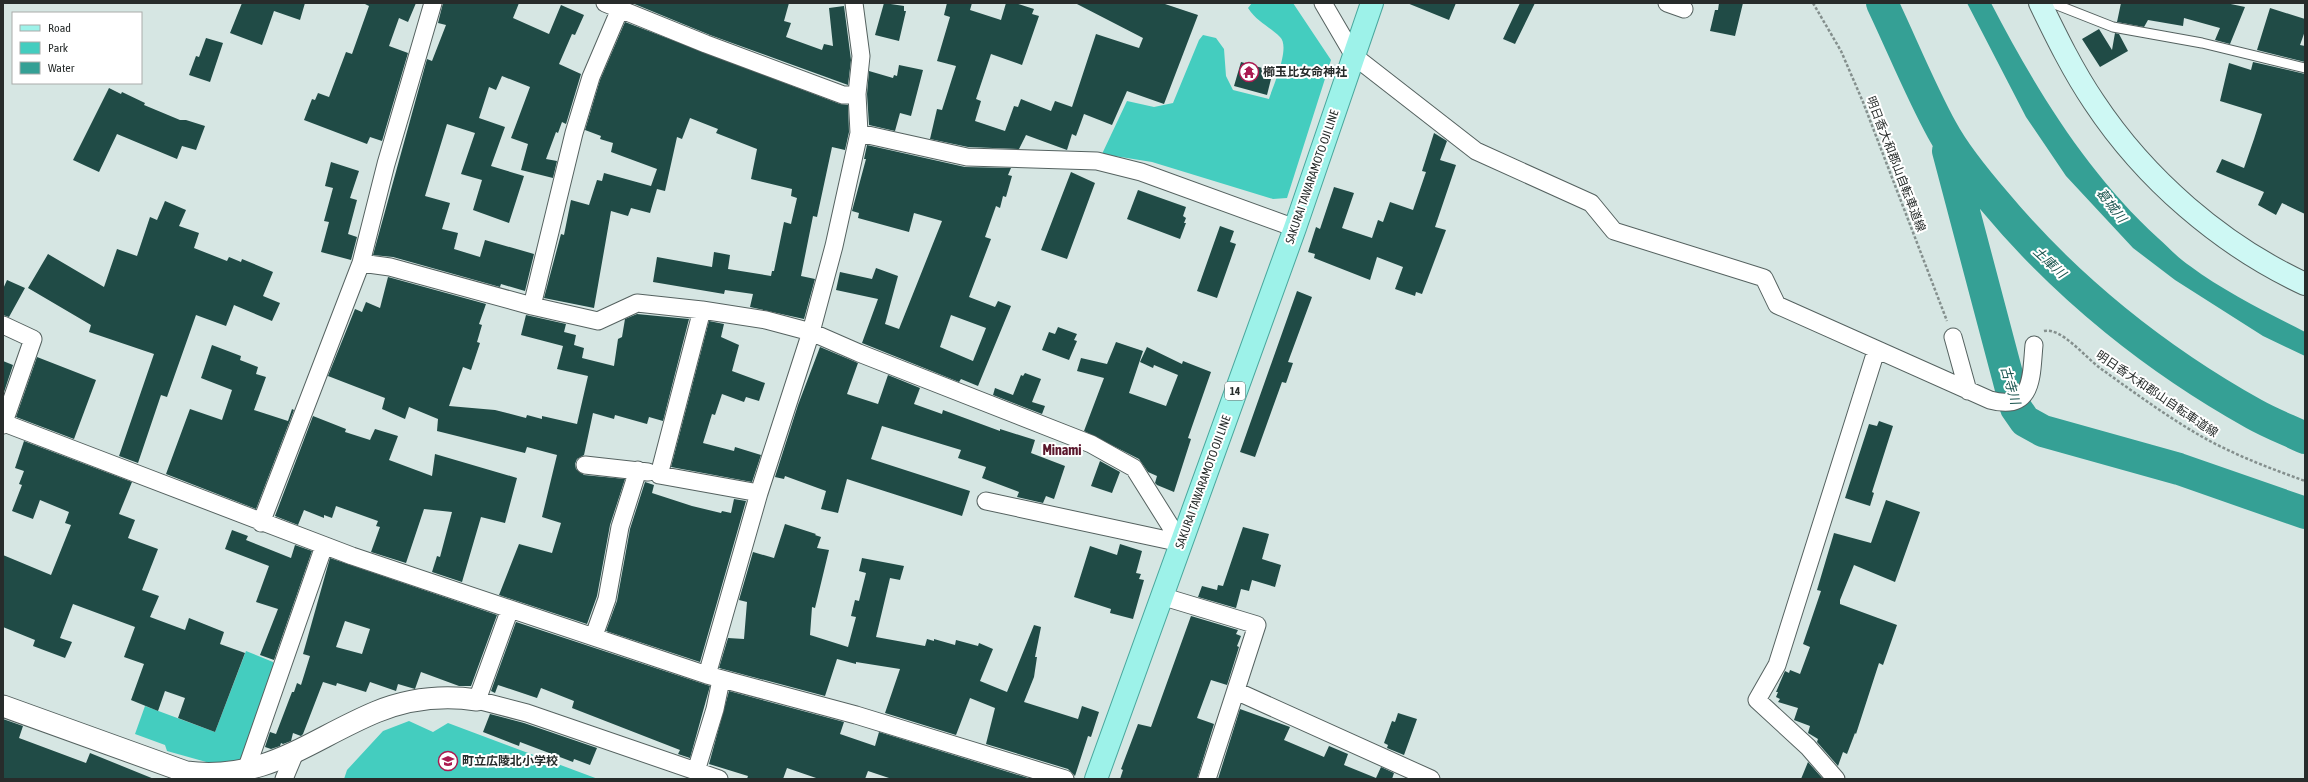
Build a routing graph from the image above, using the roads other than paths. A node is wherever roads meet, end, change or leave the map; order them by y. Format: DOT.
graph roads {
  1 [pos="433,3"];
  2 [pos="854,3"];
  3 [pos="1323,3"];
  4 [pos="1372,3"];
  5 [pos="1667,3"];
  6 [pos="2040,3"];
  7 [pos="2052,3"];
  8 [pos="613,6"];
  9 [pos="1684,9"];
  10 [pos="1354,56"];
  11 [pos="2305,68"];
  12 [pos="857,94"];
  13 [pos="859,132"];
  14 [pos="1295,228"];
  15 [pos="360,263"];
  16 [pos="2305,284"];
  17 [pos="532,306"];
  18 [pos="702,310"];
  19 [pos="3,325"];
  20 [pos="811,332"];
  21 [pos="1953,337"];
  22 [pos="2034,345"];
  23 [pos="1876,351"];
  24 [pos="1968,391"];
  25 [pos="3,424"];
  26 [pos="585,465"];
  27 [pos="638,470"];
  28 [pos="659,475"];
  29 [pos="759,493"];
  30 [pos="986,501"];
  31 [pos="261,523"];
  32 [pos="1180,543"];
  33 [pos="324,546"];
  34 [pos="1161,596"];
  35 [pos="510,609"];
  36 [pos="596,638"];
  37 [pos="714,677"];
  38 [pos="1236,691"];
  39 [pos="478,700"];
  40 [pos="3,706"];
  41 [pos="294,755"];
  42 [pos="696,771"];
  43 [pos="245,773"];
  44 [pos="284,779"];
  45 [pos="719,779"];
  46 [pos="1065,779"];
  47 [pos="1096,779"];
  48 [pos="1207,779"];
  49 [pos="1431,779"];
  50 [pos="1836,779"];
  1 -- 15 [label="street"];
  2 -- 12 [label="street"];
  3 -- 10 [label="street"];
  4 -- 10 [label="main road, SAKURAI TAWARAMOTO OJI LINE / 14"];
  5 -- 9 [label="street"];
  6 -- 16 [label="main road"];
  7 -- 11 [label="lane"];
  8 -- 12 [label="street"];
  8 -- 17 [label="street"];
  10 -- 14 [label="main road, SAKURAI TAWARAMOTO OJI LINE / 14"];
  10 -- 23 [label="street"];
  12 -- 13 [label="street"];
  13 -- 14 [label="street"];
  13 -- 20 [label="street"];
  14 -- 32 [label="main road, SAKURAI TAWARAMOTO OJI LINE / 14"];
  15 -- 17 [label="street"];
  15 -- 31 [label="street"];
  17 -- 18 [label="street"];
  18 -- 20 [label="street"];
  18 -- 28 [label="street"];
  19 -- 25 [label="street"];
  20 -- 29 [label="street"];
  20 -- 32 [label="street"];
  21 -- 24 [label="street"];
  22 -- 24 [label="street"];
  23 -- 24 [label="street"];
  23 -- 50 [label="street"];
  25 -- 31 [label="street"];
  26 -- 27 [label="street"];
  27 -- 28 [label="street"];
  27 -- 36 [label="street"];
  28 -- 29 [label="street"];
  29 -- 37 [label="street"];
  30 -- 32 [label="street"];
  31 -- 33 [label="street"];
  32 -- 34 [label="main road, SAKURAI TAWARAMOTO OJI LINE / 14"];
  33 -- 35 [label="street"];
  33 -- 43 [label="street"];
  34 -- 38 [label="street"];
  34 -- 47 [label="main road, SAKURAI TAWARAMOTO OJI LINE / 14"];
  35 -- 36 [label="street"];
  35 -- 39 [label="street"];
  36 -- 37 [label="street"];
  37 -- 42 [label="street"];
  37 -- 46 [label="street"];
  38 -- 48 [label="street"];
  38 -- 49 [label="street"];
  39 -- 41 [label="street"];
  39 -- 42 [label="street"];
  40 -- 43 [label="street"];
  41 -- 43 [label="street"];
  41 -- 44 [label="street"];
  42 -- 45 [label="street"];
}
